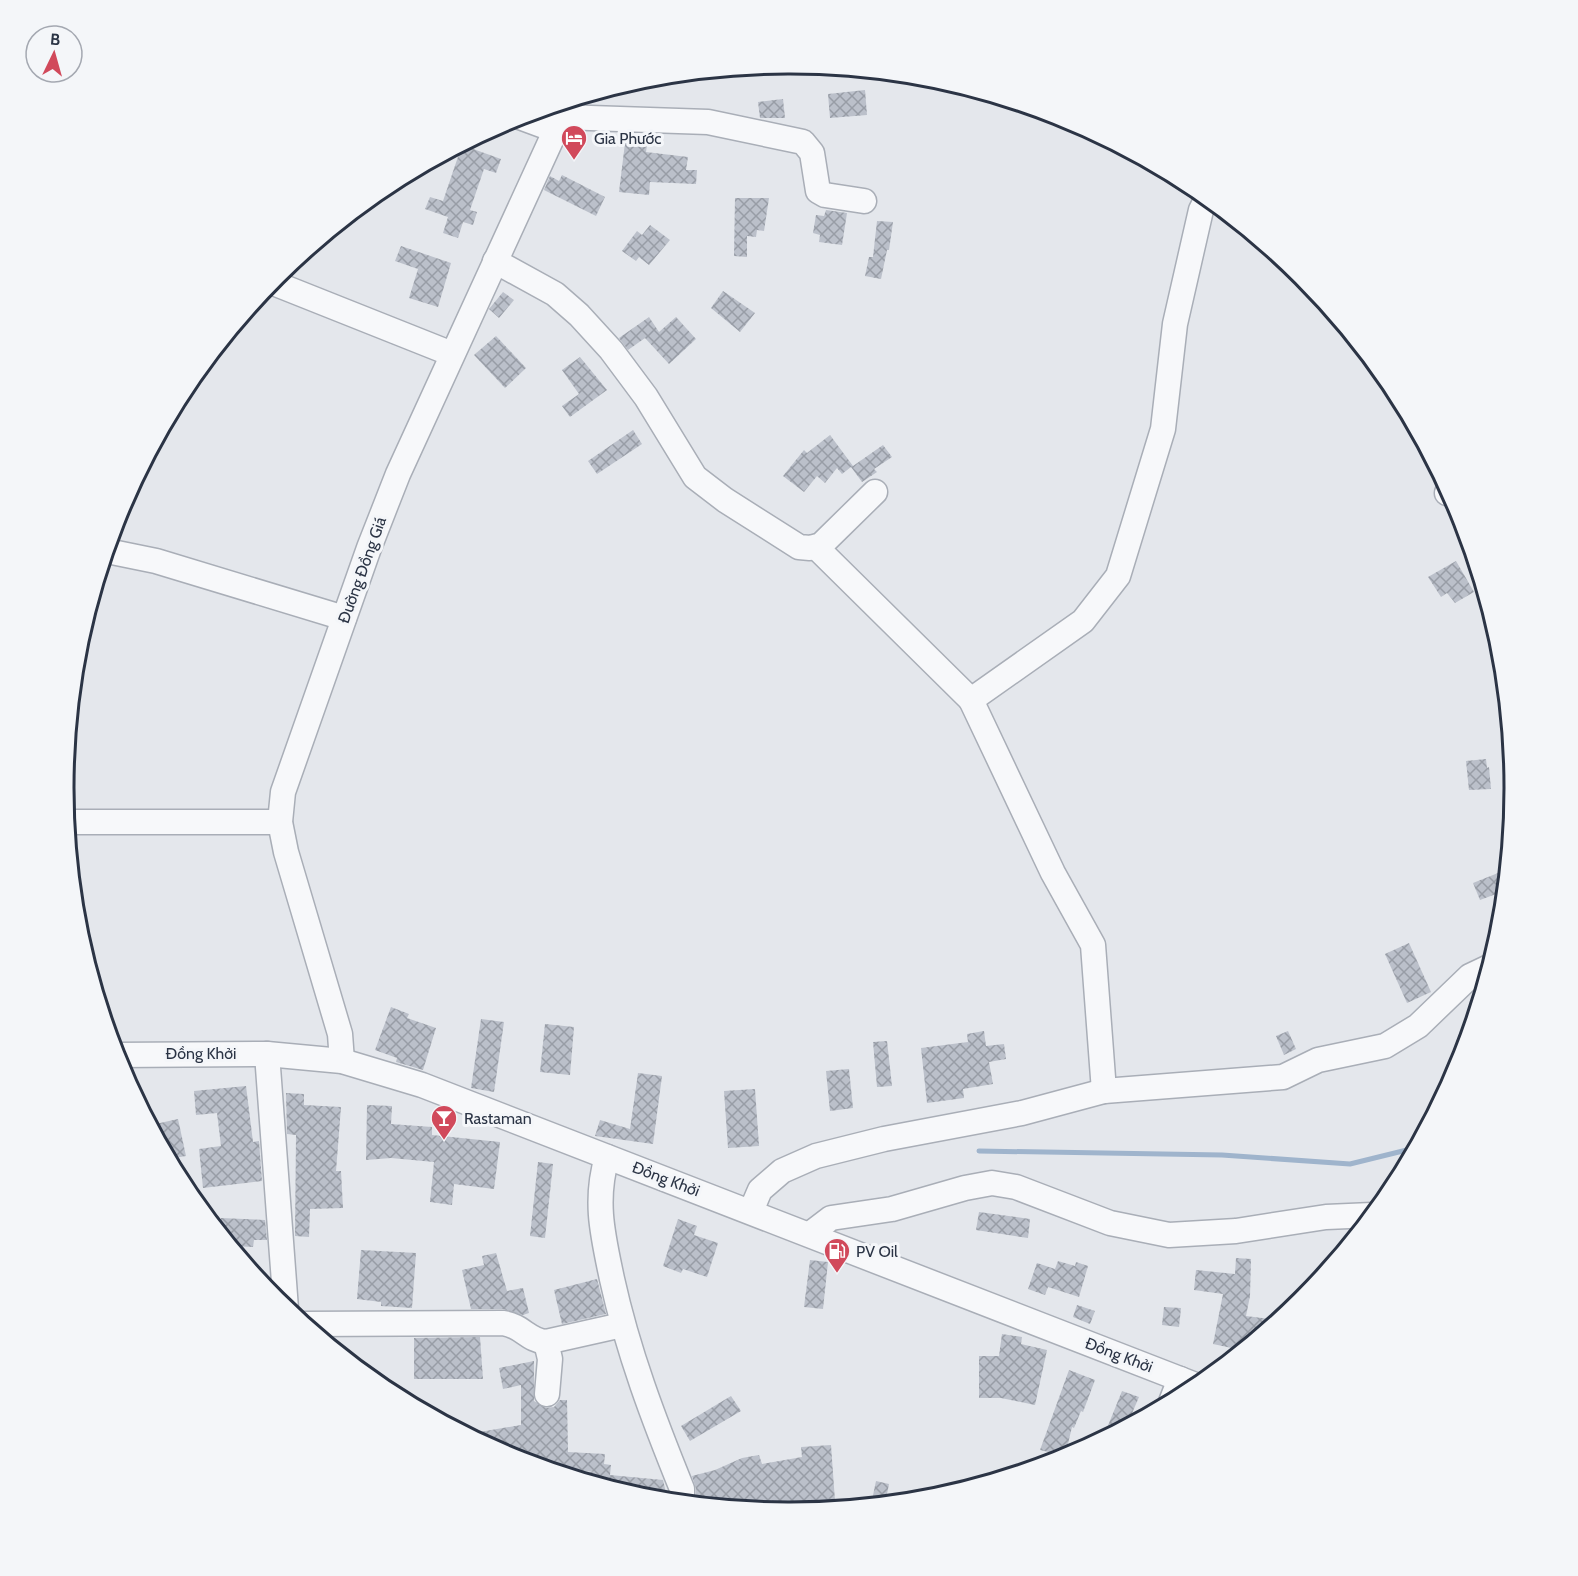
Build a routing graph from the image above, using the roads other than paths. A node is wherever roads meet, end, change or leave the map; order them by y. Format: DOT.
graph roads {
  1 [pos="546,116"];
  2 [pos="562,116"];
  3 [pos="864,201"];
  4 [pos="1203,206"];
  5 [pos="495,261"];
  6 [pos="281,286"];
  7 [pos="452,354"];
  8 [pos="874,492"];
  9 [pos="816,548"];
  10 [pos="114,552"];
  11 [pos="344,618"];
  12 [pos="971,700"];
  13 [pos="75,822"];
  14 [pos="280,822"];
  15 [pos="1479,972"];
  16 [pos="267,1054"];
  17 [pos="127,1055"];
  18 [pos="342,1061"];
  19 [pos="1104,1091"];
  20 [pos="607,1157"];
  21 [pos="751,1211"];
  22 [pos="1361,1215"];
  23 [pos="810,1234"];
  24 [pos="285,1294"];
  25 [pos="317,1324"];
  26 [pos="622,1325"];
  27 [pos="546,1342"];
  28 [pos="1187,1381"];
  29 [pos="547,1394"];
  30 [pos="682,1494"];
  1 -- 2 [label="street"];
  2 -- 3 [label="street"];
  2 -- 5 [label="street, Đường Đồng Giá"];
  4 -- 12 [label="street"];
  5 -- 7 [label="street, Đường Đồng Giá"];
  5 -- 9 [label="street"];
  6 -- 7 [label="street"];
  7 -- 11 [label="street, Đường Đồng Giá"];
  8 -- 9 [label="street"];
  9 -- 12 [label="street"];
  10 -- 11 [label="street"];
  11 -- 14 [label="street, Đường Đồng Giá"];
  12 -- 19 [label="street"];
  13 -- 14 [label="street"];
  14 -- 18 [label="street, Đường Đồng Giá"];
  15 -- 19 [label="street"];
  16 -- 17 [label="street, Đồng Khởi"];
  16 -- 18 [label="street, Đồng Khởi"];
  16 -- 24 [label="street"];
  18 -- 20 [label="street, Đồng Khởi"];
  19 -- 21 [label="street"];
  20 -- 21 [label="street, Đồng Khởi"];
  20 -- 26 [label="street"];
  21 -- 23 [label="street, Đồng Khởi"];
  22 -- 23 [label="street"];
  23 -- 28 [label="street, Đồng Khởi"];
  25 -- 27 [label="street"];
  26 -- 27 [label="street"];
  26 -- 30 [label="street"];
  27 -- 29 [label="street"];
}
